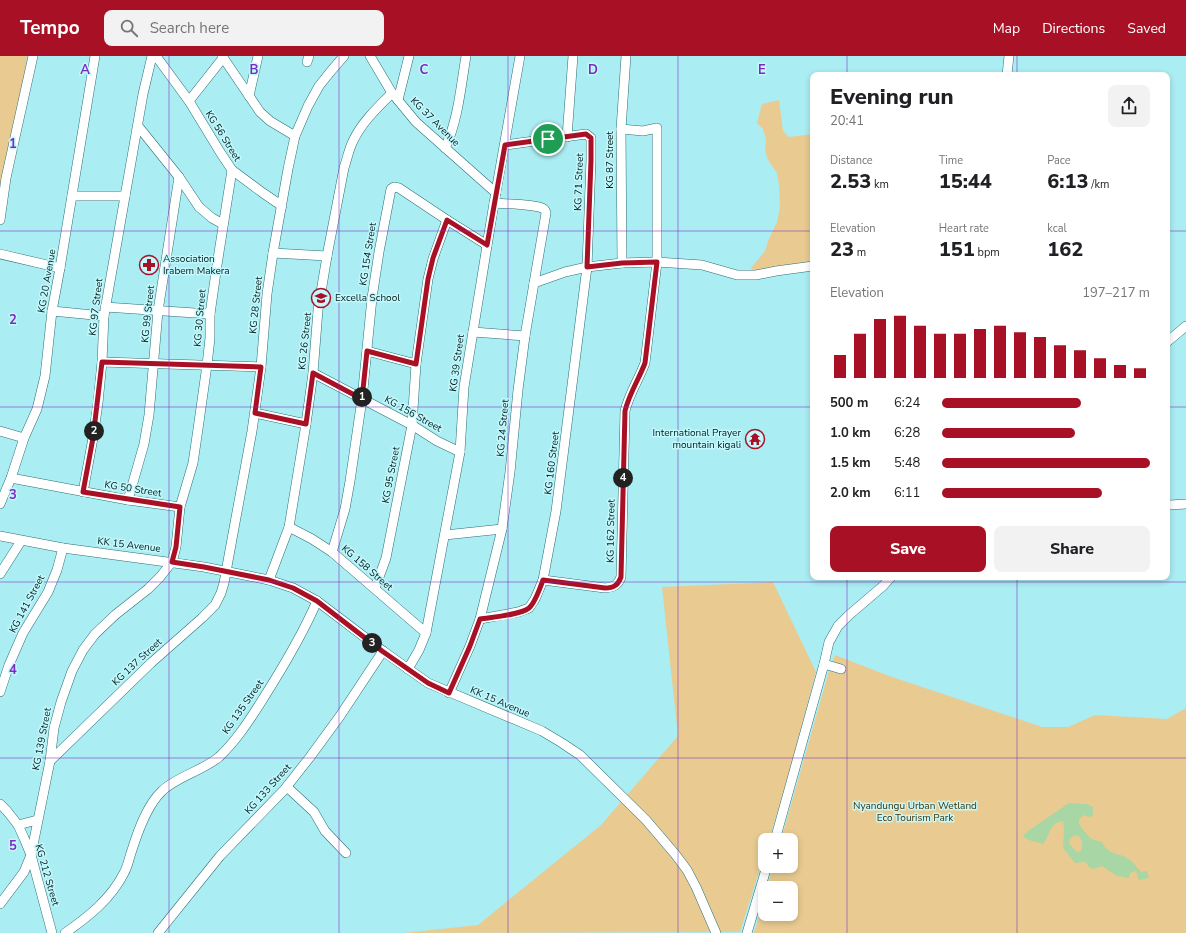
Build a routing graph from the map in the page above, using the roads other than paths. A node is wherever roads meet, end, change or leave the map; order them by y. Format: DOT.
graph roads {
  1 [pos="33,56"];
  2 [pos="95,56"];
  3 [pos="152,56"];
  4 [pos="156,56"];
  5 [pos="258,56"];
  6 [pos="344,56"];
  7 [pos="370,56"];
  8 [pos="409,56"];
  9 [pos="466,56"];
  10 [pos="520,56"];
  11 [pos="573,56"];
  12 [pos="626,56"];
  13 [pos="1009,56"];
  14 [pos="223,57"];
  15 [pos="1007,72"];
  16 [pos="249,96"];
  17 [pos="395,97"];
  18 [pos="189,101"];
  19 [pos="138,126"];
  20 [pos="621,129"];
  21 [pos="295,136"];
  22 [pos="567,137"];
  23 [pos="505,145"];
  24 [pos="445,148"];
  25 [pos="232,170"];
  26 [pos="179,177"];
  27 [pos="72,196"];
  28 [pos="125,196"];
  29 [pos="495,198"];
  30 [pos="282,206"];
  31 [pos="0,220"];
  32 [pos="447,220"];
  33 [pos="223,224"];
  34 [pos="487,245"];
  35 [pos="273,253"];
  36 [pos="0,254"];
  37 [pos="326,256"];
  38 [pos="657,262"];
  39 [pos="622,263"];
  40 [pos="810,266"];
  41 [pos="587,267"];
  42 [pos="60,268"];
  43 [pos="534,283"];
  44 [pos="105,307"];
  45 [pos="158,311"];
  46 [pos="52,312"];
  47 [pos="210,314"];
  48 [pos="104,316"];
  49 [pos="1186,326"];
  50 [pos="473,332"];
  51 [pos="525,336"];
  52 [pos="1170,339"];
  53 [pos="367,351"];
  54 [pos="102,362"];
  55 [pos="154,363"];
  56 [pos="416,364"];
  57 [pos="206,365"];
  58 [pos="261,367"];
  59 [pos="313,373"];
  60 [pos="362,399"];
  61 [pos="255,413"];
  62 [pos="306,424"];
  63 [pos="412,426"];
  64 [pos="0,431"];
  65 [pos="24,438"];
  66 [pos="460,452"];
  67 [pos="11,478"];
  68 [pos="83,492"];
  69 [pos="128,500"];
  70 [pos="0,504"];
  71 [pos="1186,504"];
  72 [pos="1170,505"];
  73 [pos="180,507"];
  74 [pos="289,528"];
  75 [pos="502,529"];
  76 [pos="445,534"];
  77 [pos="0,536"];
  78 [pos="21,541"];
  79 [pos="63,548"];
  80 [pos="332,552"];
  81 [pos="172,562"];
  82 [pos="226,571"];
  83 [pos="0,574"];
  84 [pos="269,580"];
  85 [pos="543,580"];
  86 [pos="888,580"];
  87 [pos="375,588"];
  88 [pos="317,601"];
  89 [pos="480,619"];
  90 [pos="426,633"];
  91 [pos="382,651"];
  92 [pos="824,664"];
  93 [pos="408,669"];
  94 [pos="841,669"];
  95 [pos="0,692"];
  96 [pos="449,693"];
  97 [pos="50,761"];
  98 [pos="287,787"];
  99 [pos="0,804"];
  100 [pos="37,820"];
  101 [pos="18,825"];
  102 [pos="777,833"];
  103 [pos="346,853"];
  104 [pos="31,855"];
  105 [pos="765,873"];
  106 [pos="0,904"];
  107 [pos="52,933"];
  108 [pos="65,933"];
  109 [pos="158,933"];
  110 [pos="716,933"];
  111 [pos="747,933"];
  1 -- 31 [label="street"];
  2 -- 27 [label="street, KG 20 Avenue"];
  3 -- 19 [label="street, KG 97 Street"];
  4 -- 18 [label="street, KG 56 Street"];
  5 -- 16 [label="street"];
  6 -- 21 [label="street, KG 28 Street"];
  7 -- 17 [label="street, KG 37 Avenue"];
  8 -- 17 [label="street"];
  9 -- 24 [label="street"];
  10 -- 23 [label="street, KG 39 Street"];
  11 -- 22 [label="street"];
  12 -- 20 [label="street, KG 87 Street"];
  13 -- 15 [label="street"];
  14 -- 16 [label="street"];
  14 -- 18 [label="street"];
  16 -- 21 [label="street"];
  17 -- 24 [label="street, KG 37 Avenue"];
  17 -- 37 [label="street, KG 26 Street"];
  18 -- 25 [label="street, KG 56 Street"];
  19 -- 26 [label="street"];
  19 -- 28 [label="street, KG 97 Street"];
  20 -- 38 [label="street"];
  20 -- 39 [label="street, KG 87 Street"];
  21 -- 30 [label="street, KG 28 Street"];
  22 -- 23 [label="street, KG 71 Street"];
  22 -- 41 [label="street, KG 71 Street"];
  23 -- 29 [label="street, KG 39 Street"];
  24 -- 29 [label="street, KG 37 Avenue"];
  25 -- 30 [label="street, KG 56 Street"];
  25 -- 33 [label="street, KG 30 Street"];
  26 -- 33 [label="street"];
  26 -- 45 [label="street, KG 99 Street"];
  27 -- 28 [label="street"];
  27 -- 42 [label="street, KG 20 Avenue"];
  28 -- 44 [label="street, KG 97 Street"];
  29 -- 34 [label="street, KG 39 Street"];
  29 -- 43 [label="street, KG 24 Street"];
  30 -- 35 [label="street, KG 28 Street"];
  32 -- 34 [label="street, KG 154 Street"];
  32 -- 53 [label="street, KG 154 Street"];
  32 -- 56 [label="street, KG 95 Street"];
  33 -- 47 [label="street, KG 30 Street"];
  34 -- 50 [label="street, KG 39 Street"];
  35 -- 37 [label="street"];
  35 -- 58 [label="street, KG 28 Street"];
  36 -- 42 [label="street"];
  37 -- 59 [label="street, KG 26 Street"];
  38 -- 39 [label="street"];
  38 -- 40 [label="street"];
  38 -- 85 [label="street, KG 162 Street"];
  39 -- 41 [label="street"];
  41 -- 43 [label="street"];
  41 -- 85 [label="street, KG 160 Street"];
  42 -- 46 [label="street, KG 20 Avenue"];
  43 -- 51 [label="street, KG 24 Street"];
  44 -- 45 [label="street"];
  44 -- 48 [label="street, KG 97 Street"];
  45 -- 47 [label="street"];
  45 -- 55 [label="street, KG 99 Street"];
  46 -- 48 [label="street"];
  46 -- 65 [label="street, KG 20 Avenue"];
  47 -- 57 [label="street, KG 30 Street"];
  48 -- 54 [label="street, KG 97 Street"];
  49 -- 52 [label="street"];
  50 -- 51 [label="street"];
  50 -- 66 [label="street, KG 39 Street"];
  51 -- 75 [label="street, KG 24 Street"];
  53 -- 56 [label="street"];
  53 -- 60 [label="street, KG 154 Street"];
  54 -- 55 [label="street"];
  54 -- 68 [label="street, KG 97 Street"];
  55 -- 57 [label="street"];
  55 -- 69 [label="street, KG 99 Street"];
  56 -- 63 [label="street, KG 95 Street"];
  57 -- 58 [label="street"];
  57 -- 73 [label="street, KG 30 Street"];
  58 -- 61 [label="street, KG 28 Street"];
  59 -- 60 [label="street, KG 156 Street"];
  59 -- 62 [label="street, KG 26 Street"];
  60 -- 63 [label="street, KG 156 Street"];
  60 -- 80 [label="street, KG 154 Street"];
  61 -- 62 [label="street"];
  61 -- 82 [label="street, KG 28 Street"];
  62 -- 74 [label="street, KG 26 Street"];
  63 -- 66 [label="street, KG 156 Street"];
  63 -- 87 [label="street, KG 95 Street"];
  64 -- 65 [label="street"];
  65 -- 67 [label="street, KG 20 Avenue"];
  66 -- 76 [label="street, KG 39 Street"];
  67 -- 68 [label="street, KG 50 Street"];
  67 -- 70 [label="street, KG 20 Avenue"];
  68 -- 69 [label="street, KG 50 Street"];
  69 -- 73 [label="street, KG 50 Street"];
  71 -- 72 [label="street"];
  73 -- 81 [label="street, KG 30 Street"];
  74 -- 80 [label="street, KG 158 Street"];
  74 -- 84 [label="street, KG 26 Street"];
  75 -- 76 [label="street"];
  75 -- 89 [label="street, KG 24 Street"];
  76 -- 90 [label="street, KG 39 Street"];
  77 -- 78 [label="street, KK 15 Avenue"];
  78 -- 79 [label="street, KK 15 Avenue"];
  78 -- 83 [label="street"];
  79 -- 81 [label="street, KK 15 Avenue"];
  79 -- 95 [label="street, KG 141 Street"];
  80 -- 87 [label="street, KG 158 Street"];
  81 -- 82 [label="street, KK 15 Avenue"];
  81 -- 97 [label="street, KG 139 Street"];
  82 -- 84 [label="street, KK 15 Avenue"];
  82 -- 97 [label="street, KG 137 Street"];
  84 -- 88 [label="street, KK 15 Avenue"];
  85 -- 89 [label="street, KG 160 Street"];
  86 -- 92 [label="street"];
  87 -- 90 [label="street, KG 158 Street"];
  88 -- 91 [label="street, KK 15 Avenue"];
  88 -- 108 [label="street, KG 135 Street"];
  89 -- 96 [label="street, KG 24 Street"];
  90 -- 93 [label="street, KG 39 Street"];
  91 -- 93 [label="street, KK 15 Avenue"];
  91 -- 98 [label="street, KG 133 Street"];
  92 -- 94 [label="street"];
  92 -- 102 [label="street"];
  93 -- 96 [label="street, KK 15 Avenue"];
  96 -- 110 [label="street, KK 15 Avenue"];
  97 -- 100 [label="street, KG 139 Street"];
  98 -- 103 [label="street"];
  98 -- 109 [label="street, KG 133 Street"];
  99 -- 101 [label="street, KG 212 Street"];
  100 -- 101 [label="street"];
  100 -- 104 [label="street, KG 139 Street"];
  101 -- 104 [label="street, KG 212 Street"];
  104 -- 106 [label="street, KG 139 Street"];
  104 -- 107 [label="street, KG 212 Street"];
  105 -- 111 [label="street"];
}
